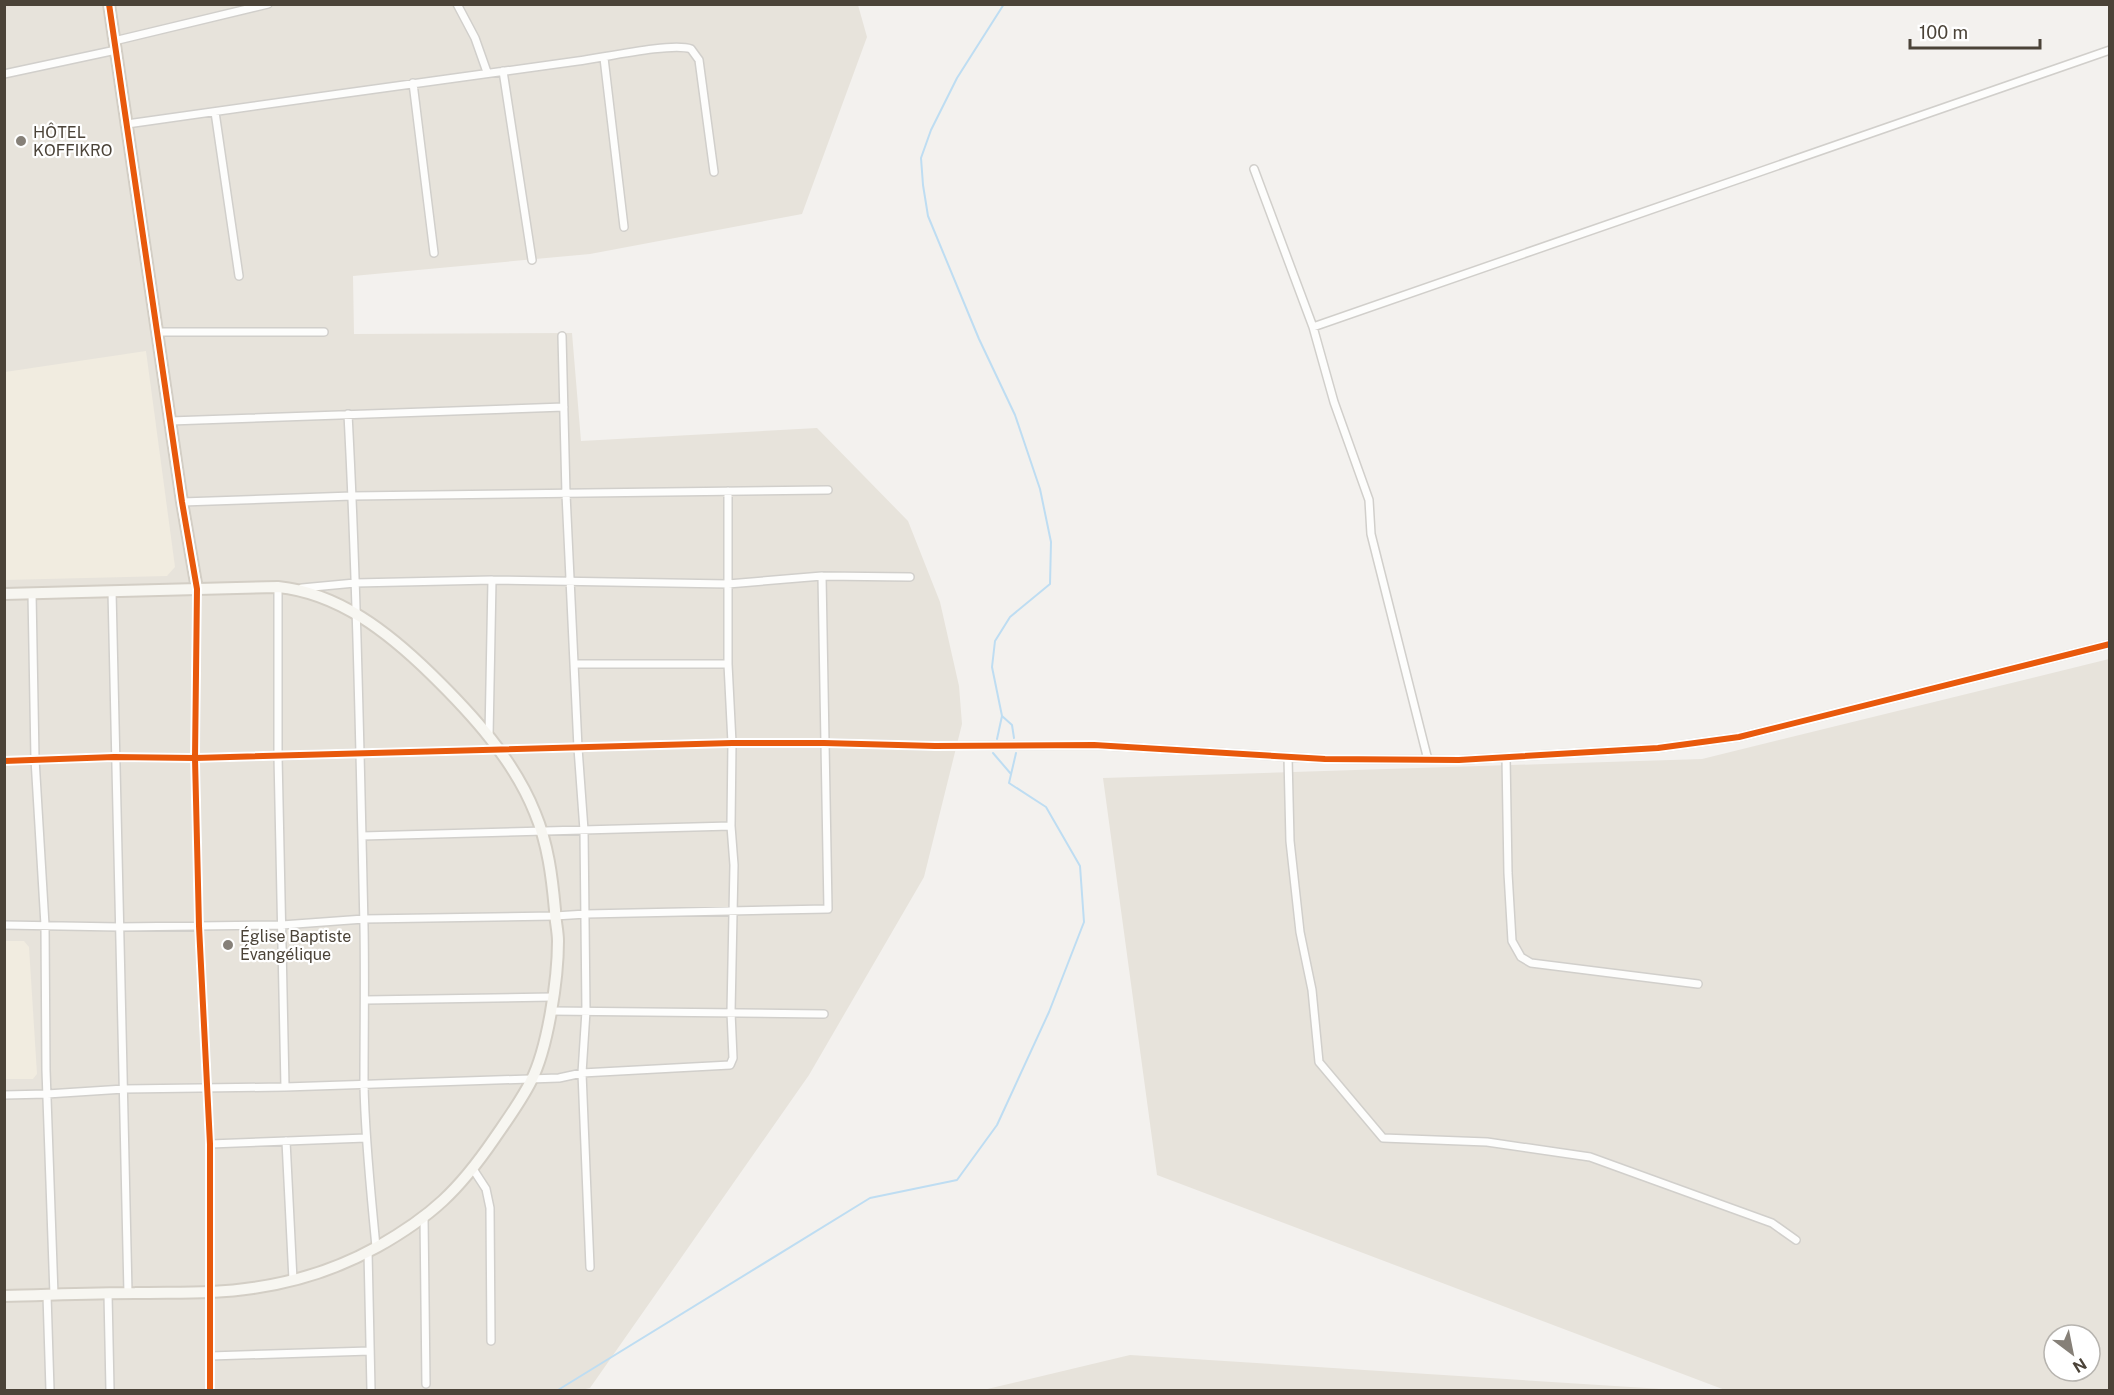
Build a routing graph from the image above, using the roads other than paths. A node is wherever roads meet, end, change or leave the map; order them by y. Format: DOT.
graph roads {
  1 [pos="109,4"];
  2 [pos="268,4"];
  3 [pos="457,4"];
  4 [pos="115,46"];
  5 [pos="2109,50"];
  6 [pos="604,58"];
  7 [pos="503,71"];
  8 [pos="487,72"];
  9 [pos="4,74"];
  10 [pos="413,83"];
  11 [pos="215,112"];
  12 [pos="127,124"];
  13 [pos="1254,169"];
  14 [pos="714,172"];
  15 [pos="624,227"];
  16 [pos="434,253"];
  17 [pos="532,260"];
  18 [pos="239,276"];
  19 [pos="1313,327"];
  20 [pos="158,332"];
  21 [pos="324,332"];
  22 [pos="562,336"];
  23 [pos="564,407"];
  24 [pos="348,414"];
  25 [pos="170,421"];
  26 [pos="828,490"];
  27 [pos="728,491"];
  28 [pos="566,494"];
  29 [pos="352,496"];
  30 [pos="182,502"];
  31 [pos="822,576"];
  32 [pos="910,577"];
  33 [pos="492,580"];
  34 [pos="571,581"];
  35 [pos="355,583"];
  36 [pos="728,584"];
  37 [pos="278,586"];
  38 [pos="196,589"];
  39 [pos="299,589"];
  40 [pos="112,591"];
  41 [pos="32,593"];
  42 [pos="4,594"];
  43 [pos="357,614"];
  44 [pos="2109,644"];
  45 [pos="574,664"];
  46 [pos="728,664"];
  47 [pos="489,736"];
  48 [pos="732,743"];
  49 [pos="824,743"];
  50 [pos="578,748"];
  51 [pos="499,750"];
  52 [pos="359,753"];
  53 [pos="278,756"];
  54 [pos="114,757"];
  55 [pos="1288,757"];
  56 [pos="1506,757"];
  57 [pos="195,758"];
  58 [pos="35,759"];
  59 [pos="1428,760"];
  60 [pos="4,761"];
  61 [pos="730,826"];
  62 [pos="542,830"];
  63 [pos="584,830"];
  64 [pos="362,836"];
  65 [pos="734,911"];
  66 [pos="586,914"];
  67 [pos="555,916"];
  68 [pos="364,919"];
  69 [pos="4,925"];
  70 [pos="45,925"];
  71 [pos="282,925"];
  72 [pos="200,926"];
  73 [pos="119,927"];
  74 [pos="1698,984"];
  75 [pos="553,997"];
  76 [pos="366,1000"];
  77 [pos="551,1011"];
  78 [pos="586,1011"];
  79 [pos="731,1012"];
  80 [pos="824,1014"];
  81 [pos="582,1073"];
  82 [pos="532,1079"];
  83 [pos="364,1084"];
  84 [pos="207,1087"];
  85 [pos="285,1087"];
  86 [pos="124,1089"];
  87 [pos="46,1094"];
  88 [pos="4,1095"];
  89 [pos="366,1138"];
  90 [pos="286,1141"];
  91 [pos="210,1144"];
  92 [pos="473,1168"];
  93 [pos="424,1217"];
  94 [pos="1796,1240"];
  95 [pos="372,1249"];
  96 [pos="590,1267"];
  97 [pos="293,1280"];
  98 [pos="211,1291"];
  99 [pos="128,1293"];
  100 [pos="108,1294"];
  101 [pos="50,1295"];
  102 [pos="4,1296"];
  103 [pos="491,1341"];
  104 [pos="370,1351"];
  105 [pos="210,1356"];
  106 [pos="426,1384"];
  107 [pos="50,1390"];
  108 [pos="110,1390"];
  109 [pos="210,1390"];
  110 [pos="371,1390"];
  1 -- 4 [label="street"];
  2 -- 4 [label="street"];
  3 -- 8 [label="street"];
  4 -- 9 [label="street"];
  4 -- 12 [label="street"];
  5 -- 19 [label="street"];
  6 -- 7 [label="street"];
  6 -- 14 [label="street"];
  6 -- 15 [label="street"];
  7 -- 8 [label="street"];
  7 -- 17 [label="street"];
  8 -- 10 [label="street"];
  10 -- 11 [label="street"];
  10 -- 16 [label="street"];
  11 -- 12 [label="street"];
  11 -- 18 [label="street"];
  12 -- 20 [label="street"];
  13 -- 19 [label="street"];
  19 -- 59 [label="street"];
  20 -- 21 [label="street"];
  20 -- 25 [label="street"];
  22 -- 23 [label="street"];
  23 -- 24 [label="street"];
  23 -- 28 [label="street"];
  24 -- 25 [label="street"];
  24 -- 29 [label="street"];
  25 -- 30 [label="street"];
  26 -- 27 [label="street"];
  27 -- 28 [label="street"];
  27 -- 36 [label="street"];
  28 -- 29 [label="street"];
  28 -- 34 [label="street"];
  29 -- 30 [label="street"];
  29 -- 35 [label="street"];
  30 -- 38 [label="street"];
  31 -- 32 [label="street"];
  31 -- 36 [label="street"];
  31 -- 49 [label="street"];
  33 -- 34 [label="street"];
  33 -- 35 [label="street"];
  33 -- 47 [label="street"];
  34 -- 36 [label="street"];
  34 -- 45 [label="street"];
  35 -- 39 [label="street"];
  35 -- 43 [label="street"];
  36 -- 46 [label="street"];
  37 -- 38 [label="street"];
  37 -- 39 [label="street"];
  37 -- 53 [label="street"];
  38 -- 40 [label="street"];
  38 -- 57 [label="street"];
  39 -- 43 [label="street"];
  40 -- 41 [label="street"];
  40 -- 54 [label="street"];
  41 -- 42 [label="street"];
  41 -- 58 [label="street"];
  43 -- 47 [label="street"];
  43 -- 52 [label="street"];
  44 -- 56 [label="street"];
  45 -- 46 [label="street"];
  45 -- 50 [label="street"];
  46 -- 48 [label="street"];
  47 -- 51 [label="street"];
  48 -- 49 [label="street"];
  48 -- 50 [label="street"];
  48 -- 61 [label="street"];
  49 -- 55 [label="street"];
  49 -- 65 [label="street"];
  50 -- 51 [label="street"];
  50 -- 63 [label="street"];
  51 -- 52 [label="street"];
  51 -- 62 [label="street"];
  52 -- 53 [label="street"];
  52 -- 64 [label="street"];
  53 -- 57 [label="street"];
  53 -- 71 [label="street"];
  54 -- 57 [label="street"];
  54 -- 58 [label="street"];
  54 -- 73 [label="street"];
  55 -- 59 [label="street"];
  55 -- 94 [label="street"];
  56 -- 59 [label="street"];
  56 -- 74 [label="street"];
  57 -- 72 [label="street"];
  58 -- 60 [label="street"];
  58 -- 70 [label="street"];
  61 -- 63 [label="street"];
  61 -- 65 [label="street"];
  62 -- 63 [label="street"];
  62 -- 64 [label="street"];
  62 -- 67 [label="street"];
  63 -- 66 [label="street"];
  64 -- 68 [label="street"];
  65 -- 66 [label="street"];
  65 -- 79 [label="street"];
  66 -- 67 [label="street"];
  66 -- 78 [label="street"];
  67 -- 68 [label="street"];
  67 -- 75 [label="street"];
  68 -- 71 [label="street"];
  68 -- 76 [label="street"];
  69 -- 70 [label="street"];
  70 -- 73 [label="street"];
  70 -- 87 [label="street"];
  71 -- 72 [label="street"];
  71 -- 85 [label="street"];
  72 -- 73 [label="street"];
  72 -- 84 [label="street"];
  73 -- 86 [label="street"];
  75 -- 76 [label="street"];
  75 -- 77 [label="street"];
  76 -- 83 [label="street"];
  77 -- 78 [label="street"];
  77 -- 82 [label="street"];
  78 -- 79 [label="street"];
  78 -- 81 [label="street"];
  79 -- 80 [label="street"];
  79 -- 81 [label="street"];
  81 -- 82 [label="street"];
  81 -- 96 [label="street"];
  82 -- 83 [label="street"];
  82 -- 92 [label="street"];
  83 -- 85 [label="street"];
  83 -- 89 [label="street"];
  84 -- 85 [label="street"];
  84 -- 86 [label="street"];
  84 -- 91 [label="street"];
  86 -- 87 [label="street"];
  86 -- 99 [label="street"];
  87 -- 88 [label="street"];
  87 -- 101 [label="street"];
  89 -- 90 [label="street"];
  89 -- 95 [label="street"];
  90 -- 91 [label="street"];
  90 -- 97 [label="street"];
  91 -- 98 [label="street"];
  92 -- 93 [label="street"];
  92 -- 103 [label="street"];
  93 -- 95 [label="street"];
  93 -- 106 [label="street"];
  95 -- 97 [label="street"];
  95 -- 104 [label="street"];
  97 -- 98 [label="street"];
  98 -- 99 [label="street"];
  98 -- 105 [label="street"];
  99 -- 100 [label="street"];
  100 -- 101 [label="street"];
  100 -- 108 [label="street"];
  101 -- 102 [label="street"];
  101 -- 107 [label="street"];
  104 -- 105 [label="street"];
  104 -- 110 [label="street"];
  105 -- 109 [label="street"];
}
